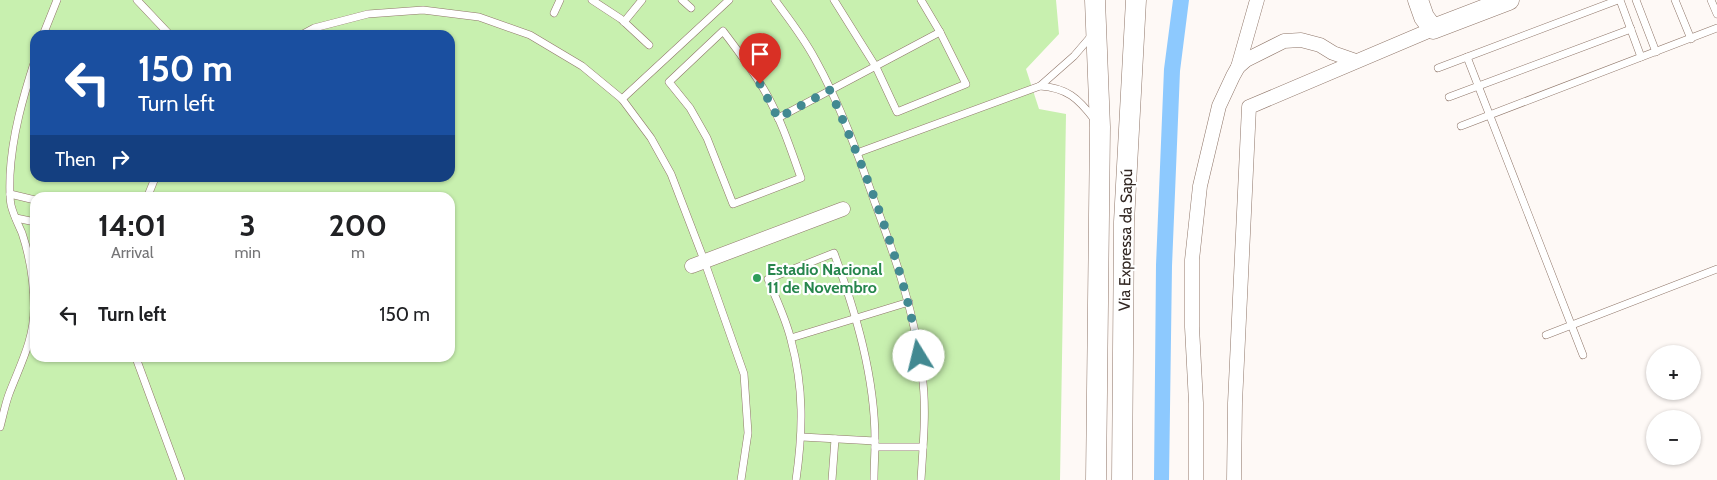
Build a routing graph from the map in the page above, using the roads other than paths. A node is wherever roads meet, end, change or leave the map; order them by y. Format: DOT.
graph roads {
  1 [pos="57,0"];
  2 [pos="136,0"];
  3 [pos="423,0"];
  4 [pos="560,0"];
  5 [pos="592,0"];
  6 [pos="642,0"];
  7 [pos="682,0"];
  8 [pos="728,0"];
  9 [pos="775,0"];
  10 [pos="834,0"];
  11 [pos="922,0"];
  12 [pos="1095,0"];
  13 [pos="1136,0"];
  14 [pos="1257,0"];
  15 [pos="1418,0"];
  16 [pos="1509,0"];
  17 [pos="1619,0"];
  18 [pos="1636,0"];
  19 [pos="1675,0"];
  20 [pos="1711,0"];
  21 [pos="691,8"];
  22 [pos="423,10"];
  23 [pos="554,13"];
  24 [pos="1717,14"];
  25 [pos="624,22"];
  26 [pos="1717,28"];
  27 [pos="1630,29"];
  28 [pos="45,30"];
  29 [pos="165,30"];
  30 [pos="310,30"];
  31 [pos="1097,30"];
  32 [pos="1434,30"];
  33 [pos="940,32"];
  34 [pos="1691,39"];
  35 [pos="649,45"];
  36 [pos="1656,52"];
  37 [pos="1467,57"];
  38 [pos="1641,57"];
  39 [pos="1356,61"];
  40 [pos="876,67"];
  41 [pos="1238,67"];
  42 [pos="1438,68"];
  43 [pos="30,76"];
  44 [pos="1040,86"];
  45 [pos="1478,86"];
  46 [pos="830,90"];
  47 [pos="1449,97"];
  48 [pos="622,99"];
  49 [pos="1490,115"];
  50 [pos="778,118"];
  51 [pos="1461,126"];
  52 [pos="1100,127"];
  53 [pos="857,153"];
  54 [pos="10,194"];
  55 [pos="30,199"];
  56 [pos="843,209"];
  57 [pos="16,218"];
  58 [pos="30,221"];
  59 [pos="698,263"];
  60 [pos="30,265"];
  61 [pos="1717,269"];
  62 [pos="909,302"];
  63 [pos="856,318"];
  64 [pos="1572,325"];
  65 [pos="1546,335"];
  66 [pos="791,338"];
  67 [pos="30,340"];
  68 [pos="1583,355"];
  69 [pos="137,362"];
  70 [pos="0,427"];
  71 [pos="802,437"];
  72 [pos="835,439"];
  73 [pos="875,444"];
  74 [pos="923,447"];
  75 [pos="181,480"];
  76 [pos="741,480"];
  77 [pos="796,480"];
  78 [pos="832,480"];
  79 [pos="874,480"];
  80 [pos="921,480"];
  81 [pos="1096,480"];
  82 [pos="1122,480"];
  83 [pos="1196,480"];
  84 [pos="1234,480"];
  1 -- 28 [label="lane"];
  2 -- 29 [label="lane"];
  3 -- 22 [label="lane"];
  4 -- 23 [label="lane"];
  5 -- 25 [label="lane"];
  6 -- 25 [label="lane"];
  7 -- 21 [label="lane"];
  8 -- 48 [label="lane"];
  9 -- 46 [label="lane"];
  10 -- 40 [label="lane"];
  11 -- 33 [label="lane"];
  12 -- 31 [label="main road, Via Expressa da Sapú"];
  13 -- 82 [label="main road, Via Expressa da Sapú"];
  14 -- 41 [label="street"];
  15 -- 32 [label="main road"];
  16 -- 32 [label="main road"];
  17 -- 27 [label="lane"];
  17 -- 37 [label="lane"];
  18 -- 36 [label="lane"];
  19 -- 34 [label="lane"];
  20 -- 24 [label="lane"];
  22 -- 30 [label="lane"];
  22 -- 48 [label="lane"];
  25 -- 35 [label="lane"];
  26 -- 34 [label="lane"];
  27 -- 38 [label="lane"];
  27 -- 45 [label="lane"];
  31 -- 44 [label="lane"];
  31 -- 52 [label="main road, Via Expressa da Sapú"];
  32 -- 39 [label="street"];
  33 -- 40 [label="lane"];
  33 -- 40 [label="lane"];
  34 -- 36 [label="lane"];
  36 -- 38 [label="lane"];
  37 -- 42 [label="lane"];
  37 -- 45 [label="lane"];
  38 -- 49 [label="lane"];
  39 -- 41 [label="street"];
  39 -- 84 [label="street"];
  40 -- 46 [label="lane"];
  41 -- 83 [label="street"];
  43 -- 54 [label="lane"];
  44 -- 52 [label="lane"];
  44 -- 53 [label="lane"];
  45 -- 47 [label="lane"];
  45 -- 49 [label="lane"];
  46 -- 50 [label="lane"];
  46 -- 53 [label="lane"];
  48 -- 59 [label="lane"];
  49 -- 51 [label="lane"];
  49 -- 64 [label="lane"];
  50 -- 50 [label="lane"];
  52 -- 81 [label="main road, Via Expressa da Sapú"];
  53 -- 62 [label="lane"];
  54 -- 55 [label="lane"];
  54 -- 57 [label="lane"];
  56 -- 59 [label="street"];
  57 -- 58 [label="lane"];
  57 -- 60 [label="lane"];
  59 -- 76 [label="lane"];
  61 -- 64 [label="lane"];
  62 -- 63 [label="lane"];
  62 -- 74 [label="lane"];
  63 -- 66 [label="lane"];
  63 -- 66 [label="lane"];
  63 -- 73 [label="lane"];
  64 -- 65 [label="lane"];
  64 -- 68 [label="lane"];
  66 -- 71 [label="lane"];
  67 -- 70 [label="lane"];
  69 -- 75 [label="lane"];
  71 -- 72 [label="lane"];
  71 -- 77 [label="lane"];
  72 -- 73 [label="lane"];
  72 -- 78 [label="lane"];
  73 -- 74 [label="lane"];
  73 -- 79 [label="lane"];
  74 -- 80 [label="lane"];
}
